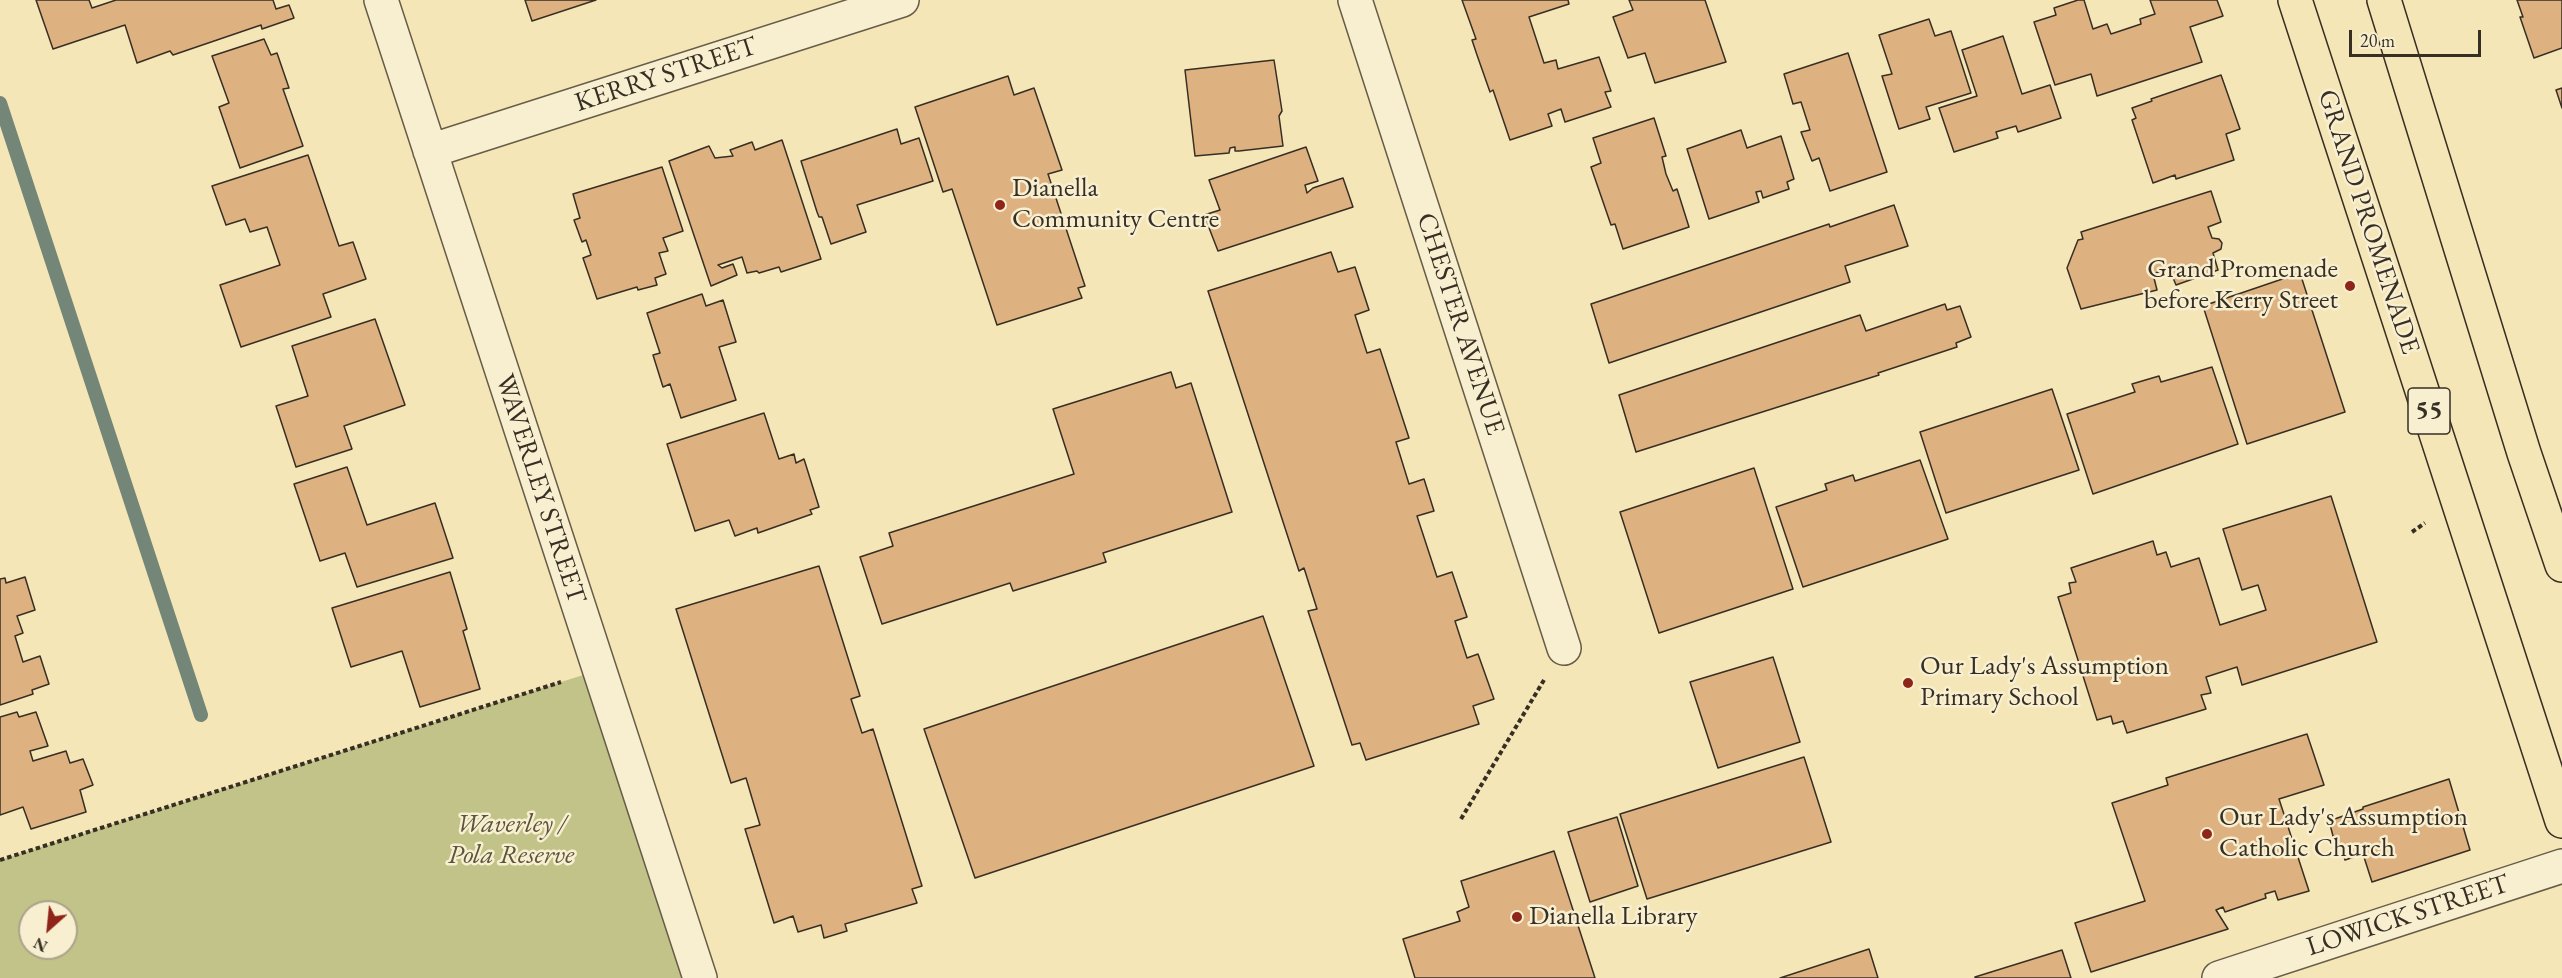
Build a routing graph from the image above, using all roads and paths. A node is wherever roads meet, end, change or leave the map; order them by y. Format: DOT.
graph roads {
  1 [pos="381,0"];
  2 [pos="902,0"];
  3 [pos="1355,0"];
  4 [pos="2295,0"];
  5 [pos="2384,0"];
  6 [pos="430,151"];
  7 [pos="2562,565"];
  8 [pos="1564,648"];
  9 [pos="599,670"];
  10 [pos="1461,819"];
  11 [pos="2562,821"];
  12 [pos="0,860"];
  13 [pos="2562,866"];
  14 [pos="2226,977"];
  15 [pos="700,978"];
  1 -- 6 [label="street, WAVERLEY STREET"];
  2 -- 6 [label="street, KERRY STREET"];
  3 -- 8 [label="street, CHESTER AVENUE"];
  4 -- 11 [label="main road, GRAND PROMENADE / 55"];
  5 -- 7 [label="main road"];
  6 -- 9 [label="street, WAVERLEY STREET"];
  8 -- 10 [label="path"];
  9 -- 12 [label="path"];
  9 -- 15 [label="street, WAVERLEY STREET"];
  13 -- 14 [label="street, LOWICK STREET"];
}
